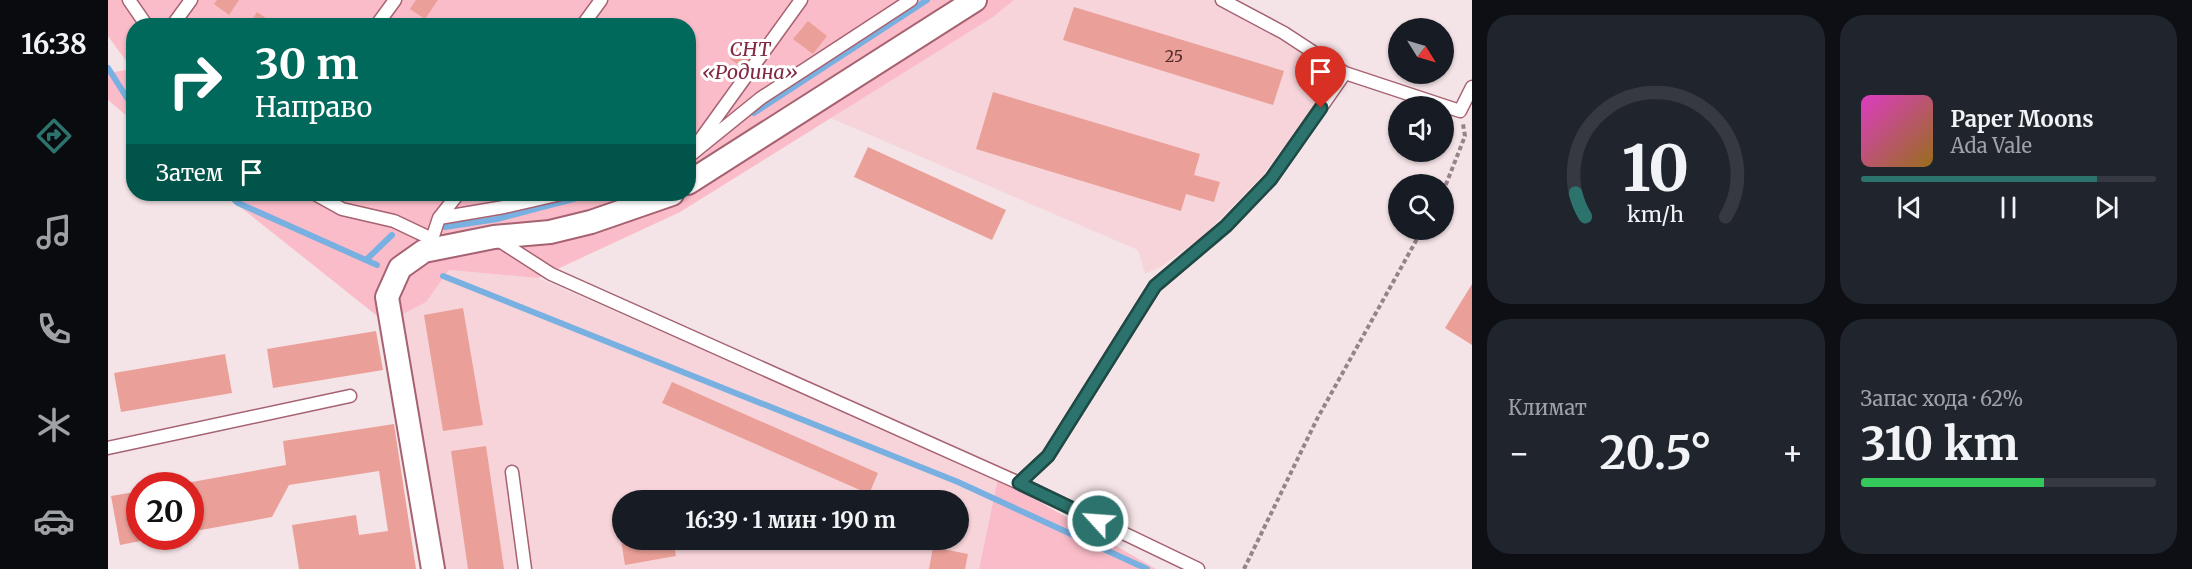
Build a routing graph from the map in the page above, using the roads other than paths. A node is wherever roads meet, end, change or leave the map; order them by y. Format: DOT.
graph roads {
  1 [pos="129,0"];
  2 [pos="191,0"];
  3 [pos="395,0"];
  4 [pos="600,0"];
  5 [pos="801,0"];
  6 [pos="911,0"];
  7 [pos="975,0"];
  8 [pos="1222,0"];
  9 [pos="141,18"];
  10 [pos="178,18"];
  11 [pos="382,18"];
  12 [pos="588,18"];
  13 [pos="1346,72"];
  14 [pos="1472,87"];
  15 [pos="696,145"];
  16 [pos="696,150"];
  17 [pos="696,178"];
  18 [pos="328,201"];
  19 [pos="452,201"];
  20 [pos="530,201"];
  21 [pos="650,201"];
  22 [pos="439,218"];
  23 [pos="494,237"];
  24 [pos="428,245"];
  25 [pos="350,396"];
  26 [pos="108,448"];
  27 [pos="512,472"];
  28 [pos="1019,483"];
  29 [pos="433,569"];
  30 [pos="525,569"];
  31 [pos="1198,569"];
  1 -- 9 [label="lane"];
  2 -- 10 [label="lane"];
  3 -- 11 [label="lane"];
  4 -- 12 [label="lane"];
  5 -- 15 [label="lane"];
  6 -- 16 [label="lane"];
  7 -- 17 [label="street"];
  8 -- 13 [label="lane"];
  13 -- 14 [label="lane"];
  13 -- 28 [label="lane"];
  18 -- 24 [label="lane"];
  19 -- 22 [label="lane"];
  20 -- 22 [label="lane"];
  21 -- 23 [label="street"];
  22 -- 24 [label="lane"];
  23 -- 24 [label="street"];
  23 -- 28 [label="lane"];
  24 -- 29 [label="street"];
  25 -- 26 [label="lane"];
  27 -- 30 [label="lane"];
  28 -- 31 [label="lane"];
}
